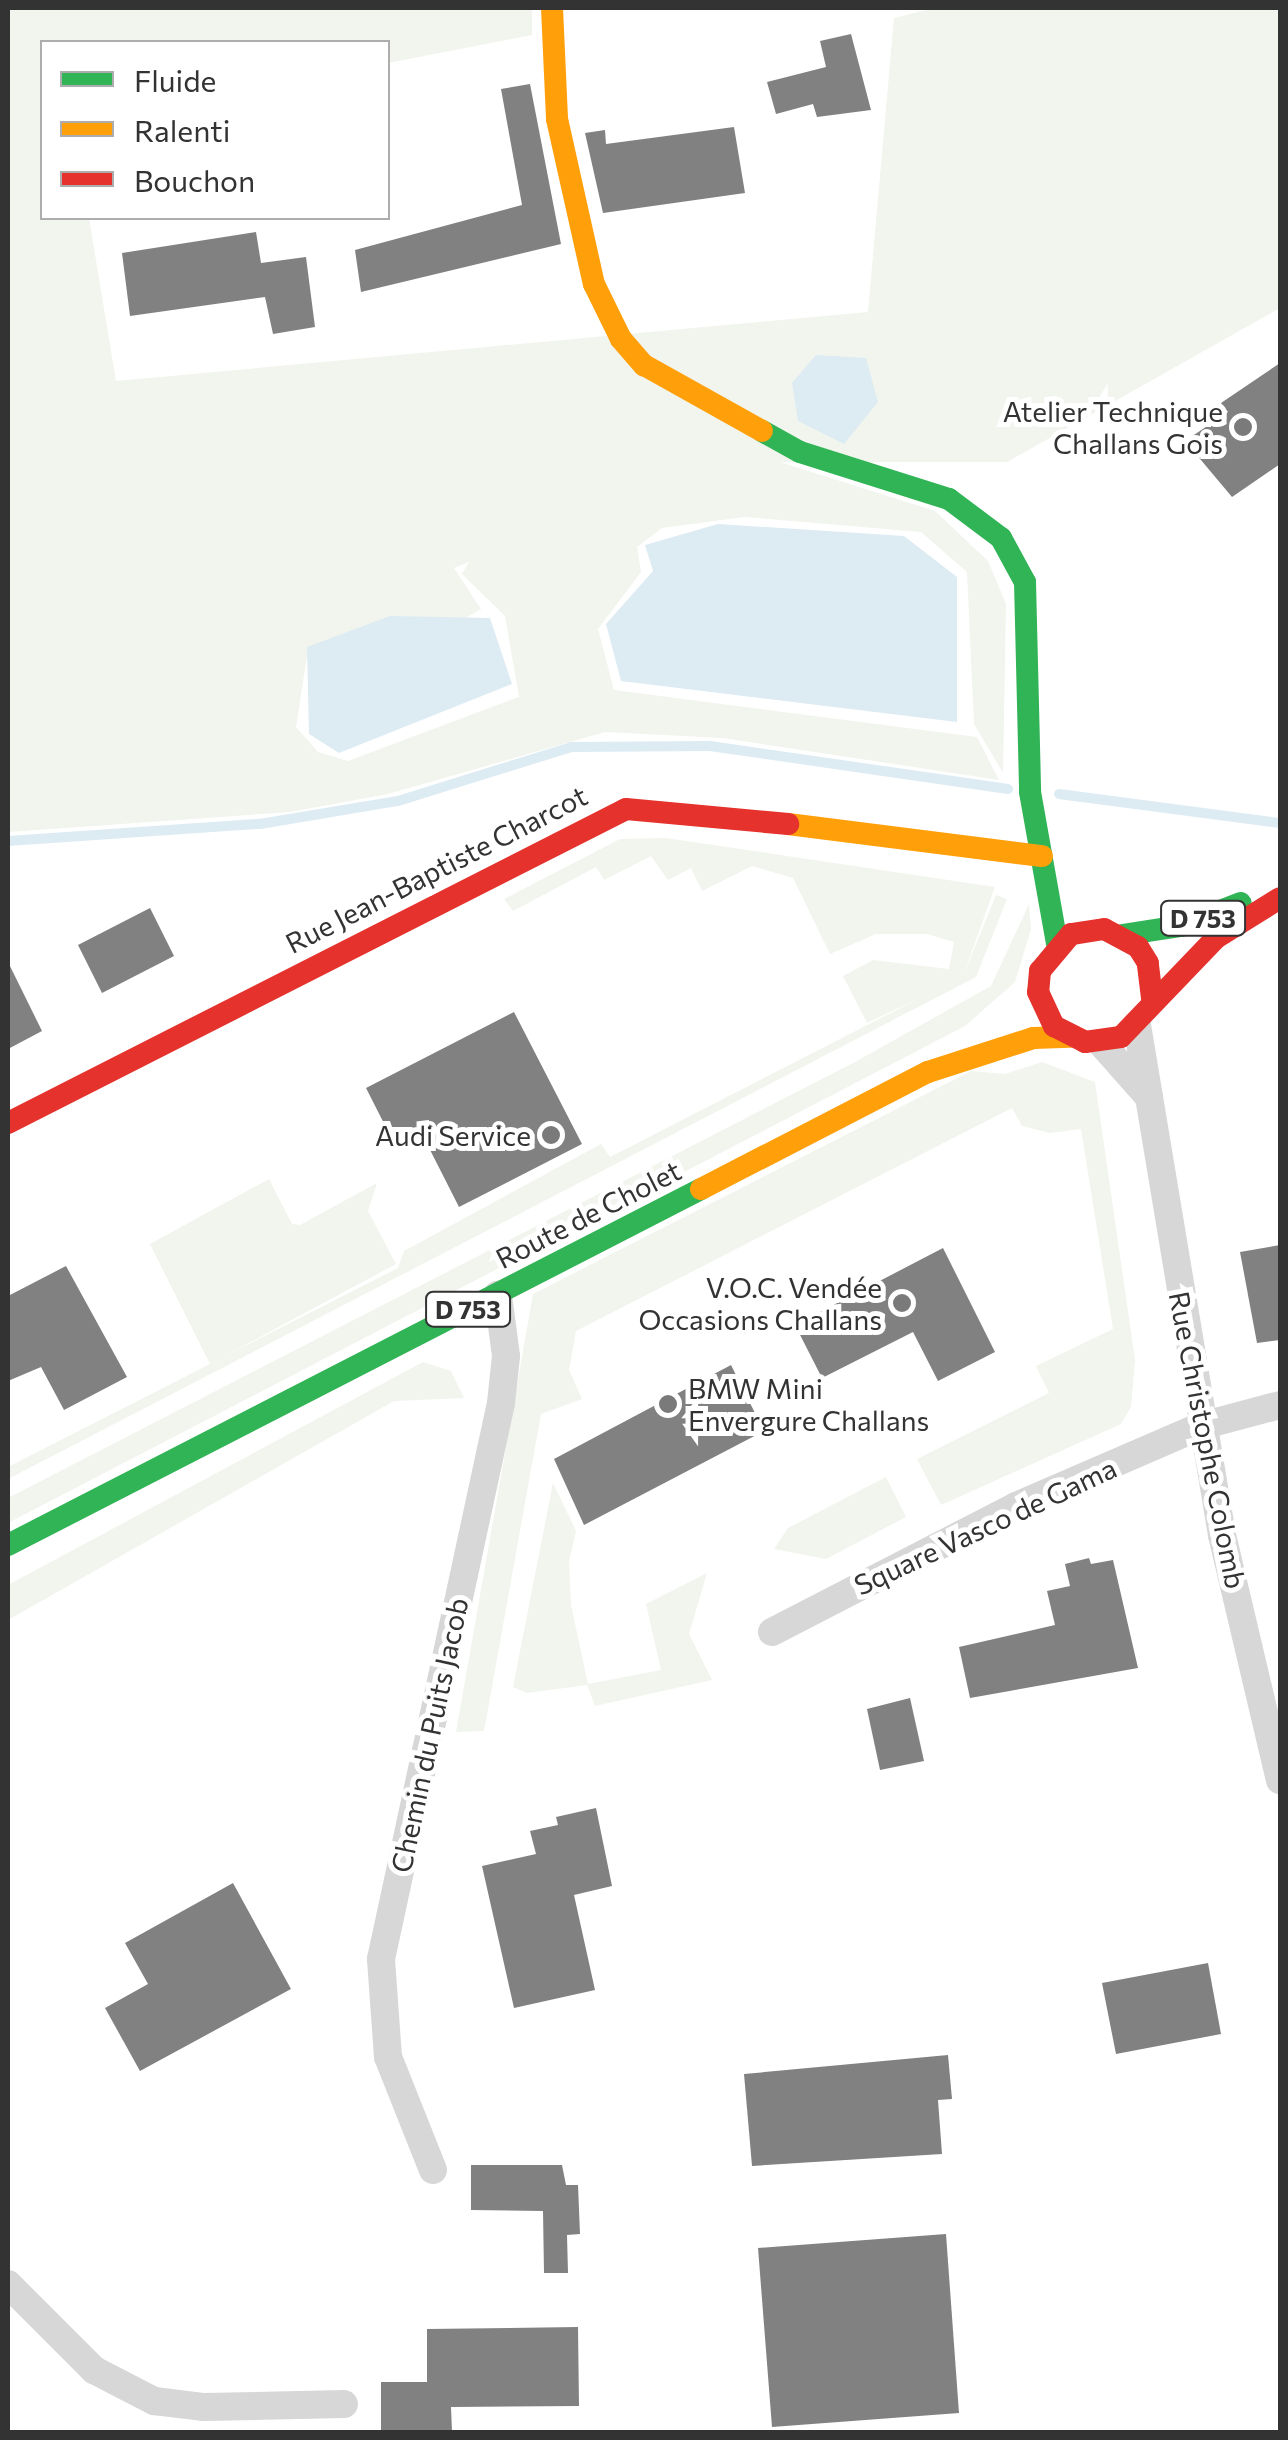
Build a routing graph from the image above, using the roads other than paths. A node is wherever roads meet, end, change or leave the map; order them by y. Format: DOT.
graph roads {
  1 [pos="552,8"];
  2 [pos="1043,861"];
  3 [pos="1280,888"];
  4 [pos="1280,898"];
  5 [pos="1087,929"];
  6 [pos="1122,935"];
  7 [pos="1057,943"];
  8 [pos="1040,971"];
  9 [pos="1152,998"];
  10 [pos="1017,1002"];
  11 [pos="1138,1025"];
  12 [pos="980,1030"];
  13 [pos="1070,1037"];
  14 [pos="1100,1043"];
  15 [pos="928,1072"];
  16 [pos="1149,1097"];
  17 [pos="8,1123"];
  18 [pos="498,1294"];
  19 [pos="1280,1405"];
  20 [pos="1201,1426"];
  21 [pos="8,1545"];
  22 [pos="772,1632"];
  23 [pos="1280,1780"];
  24 [pos="434,2170"];
  25 [pos="8,2284"];
  26 [pos="344,2404"];
  1 -- 2 [label="street"];
  2 -- 5 [label="street"];
  2 -- 7 [label="street"];
  2 -- 17 [label="street, Rue Jean-Baptiste Charcot"];
  3 -- 6 [label="street, D 753"];
  4 -- 9 [label="street, D 753"];
  5 -- 6 [label="street"];
  5 -- 7 [label="street"];
  6 -- 9 [label="street"];
  7 -- 8 [label="street"];
  8 -- 10 [label="street"];
  8 -- 13 [label="street"];
  9 -- 11 [label="street"];
  11 -- 14 [label="street"];
  11 -- 16 [label="street, Rue Christophe Colomb"];
  12 -- 15 [label="street, Route de Cholet / D 753"];
  13 -- 14 [label="street"];
  13 -- 15 [label="street, Route de Cholet / D 753"];
  14 -- 16 [label="street"];
  15 -- 18 [label="street, Route de Cholet / D 753"];
  16 -- 20 [label="street, Rue Christophe Colomb"];
  18 -- 21 [label="street, Route de Cholet / D 753"];
  18 -- 24 [label="street, Chemin du Puits Jacob"];
  19 -- 20 [label="street, Square Vasco de Gama"];
  20 -- 22 [label="street, Square Vasco de Gama"];
  20 -- 23 [label="street, Rue Christophe Colomb"];
  25 -- 26 [label="street"];
}
